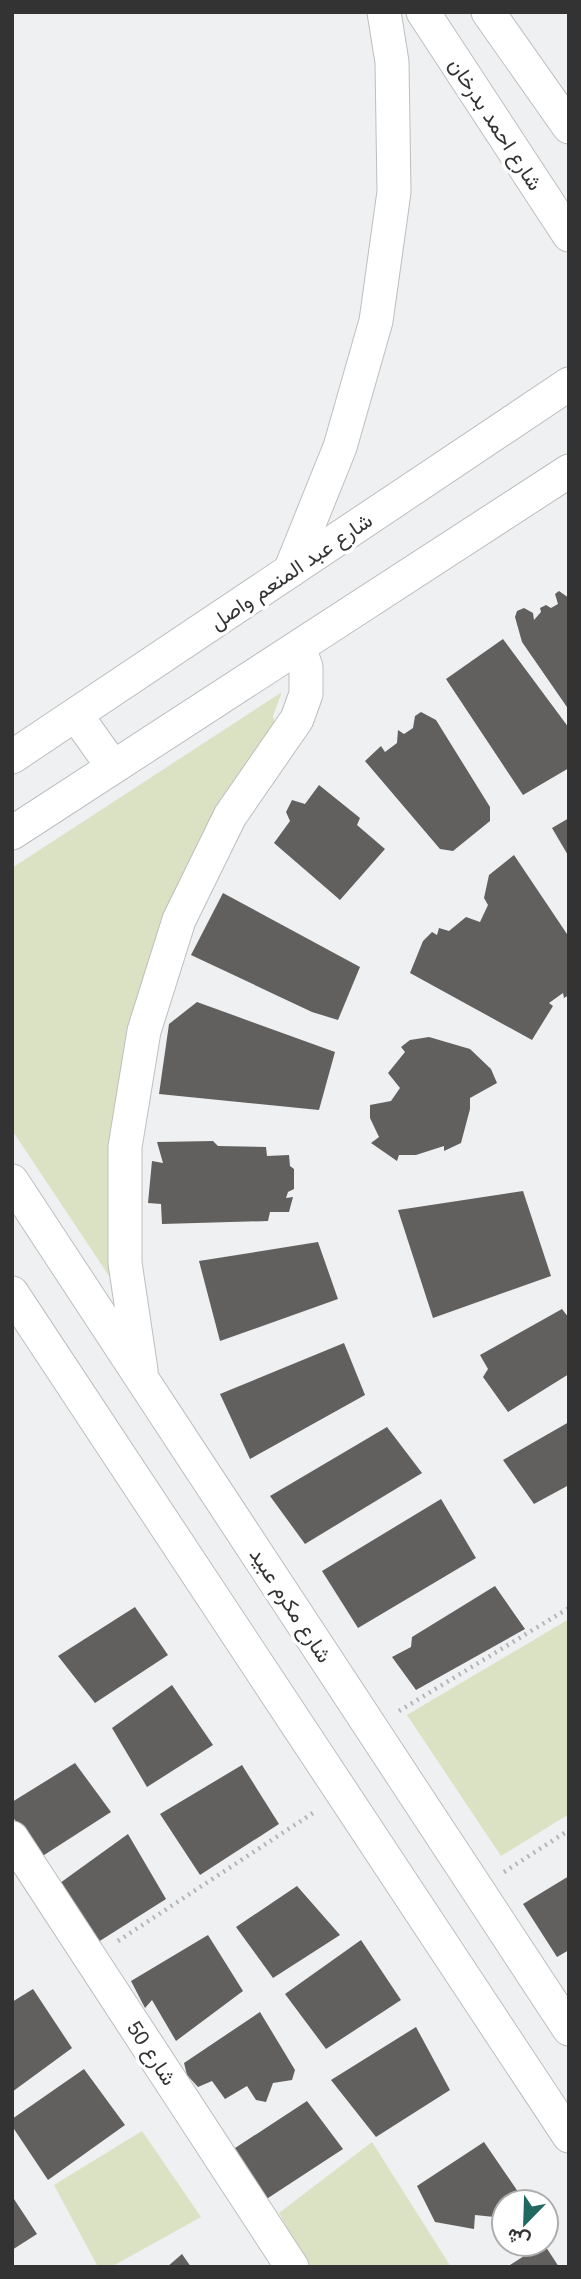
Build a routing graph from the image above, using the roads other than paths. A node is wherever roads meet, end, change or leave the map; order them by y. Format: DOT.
graph roads {
  1 [pos="384,12"];
  2 [pos="423,12"];
  3 [pos="489,12"];
  4 [pos="569,127"];
  5 [pos="569,235"];
  6 [pos="569,384"];
  7 [pos="569,471"];
  8 [pos="290,571"];
  9 [pos="299,647"];
  10 [pos="76,715"];
  11 [pos="12,757"];
  12 [pos="113,767"];
  13 [pos="12,833"];
  14 [pos="12,1181"];
  15 [pos="12,1293"];
  16 [pos="142,1379"];
  17 [pos="12,1838"];
  18 [pos="569,2029"];
  19 [pos="569,2136"];
  20 [pos="292,2267"];
  1 -- 8 [label="street"];
  2 -- 5 [label="street, شارع احمد بدرخان"];
  3 -- 4 [label="street"];
  6 -- 8 [label="street, شارع عبد المنعم واصل"];
  7 -- 9 [label="street"];
  8 -- 10 [label="street, شارع عبد المنعم واصل"];
  9 -- 12 [label="street"];
  9 -- 16 [label="street"];
  10 -- 11 [label="street, شارع عبد المنعم واصل"];
  10 -- 12 [label="street"];
  12 -- 13 [label="street"];
  14 -- 16 [label="street, شارع مكرم عبيد"];
  15 -- 19 [label="street"];
  16 -- 18 [label="street, شارع مكرم عبيد"];
  17 -- 20 [label="street, شارع 50"];
}
